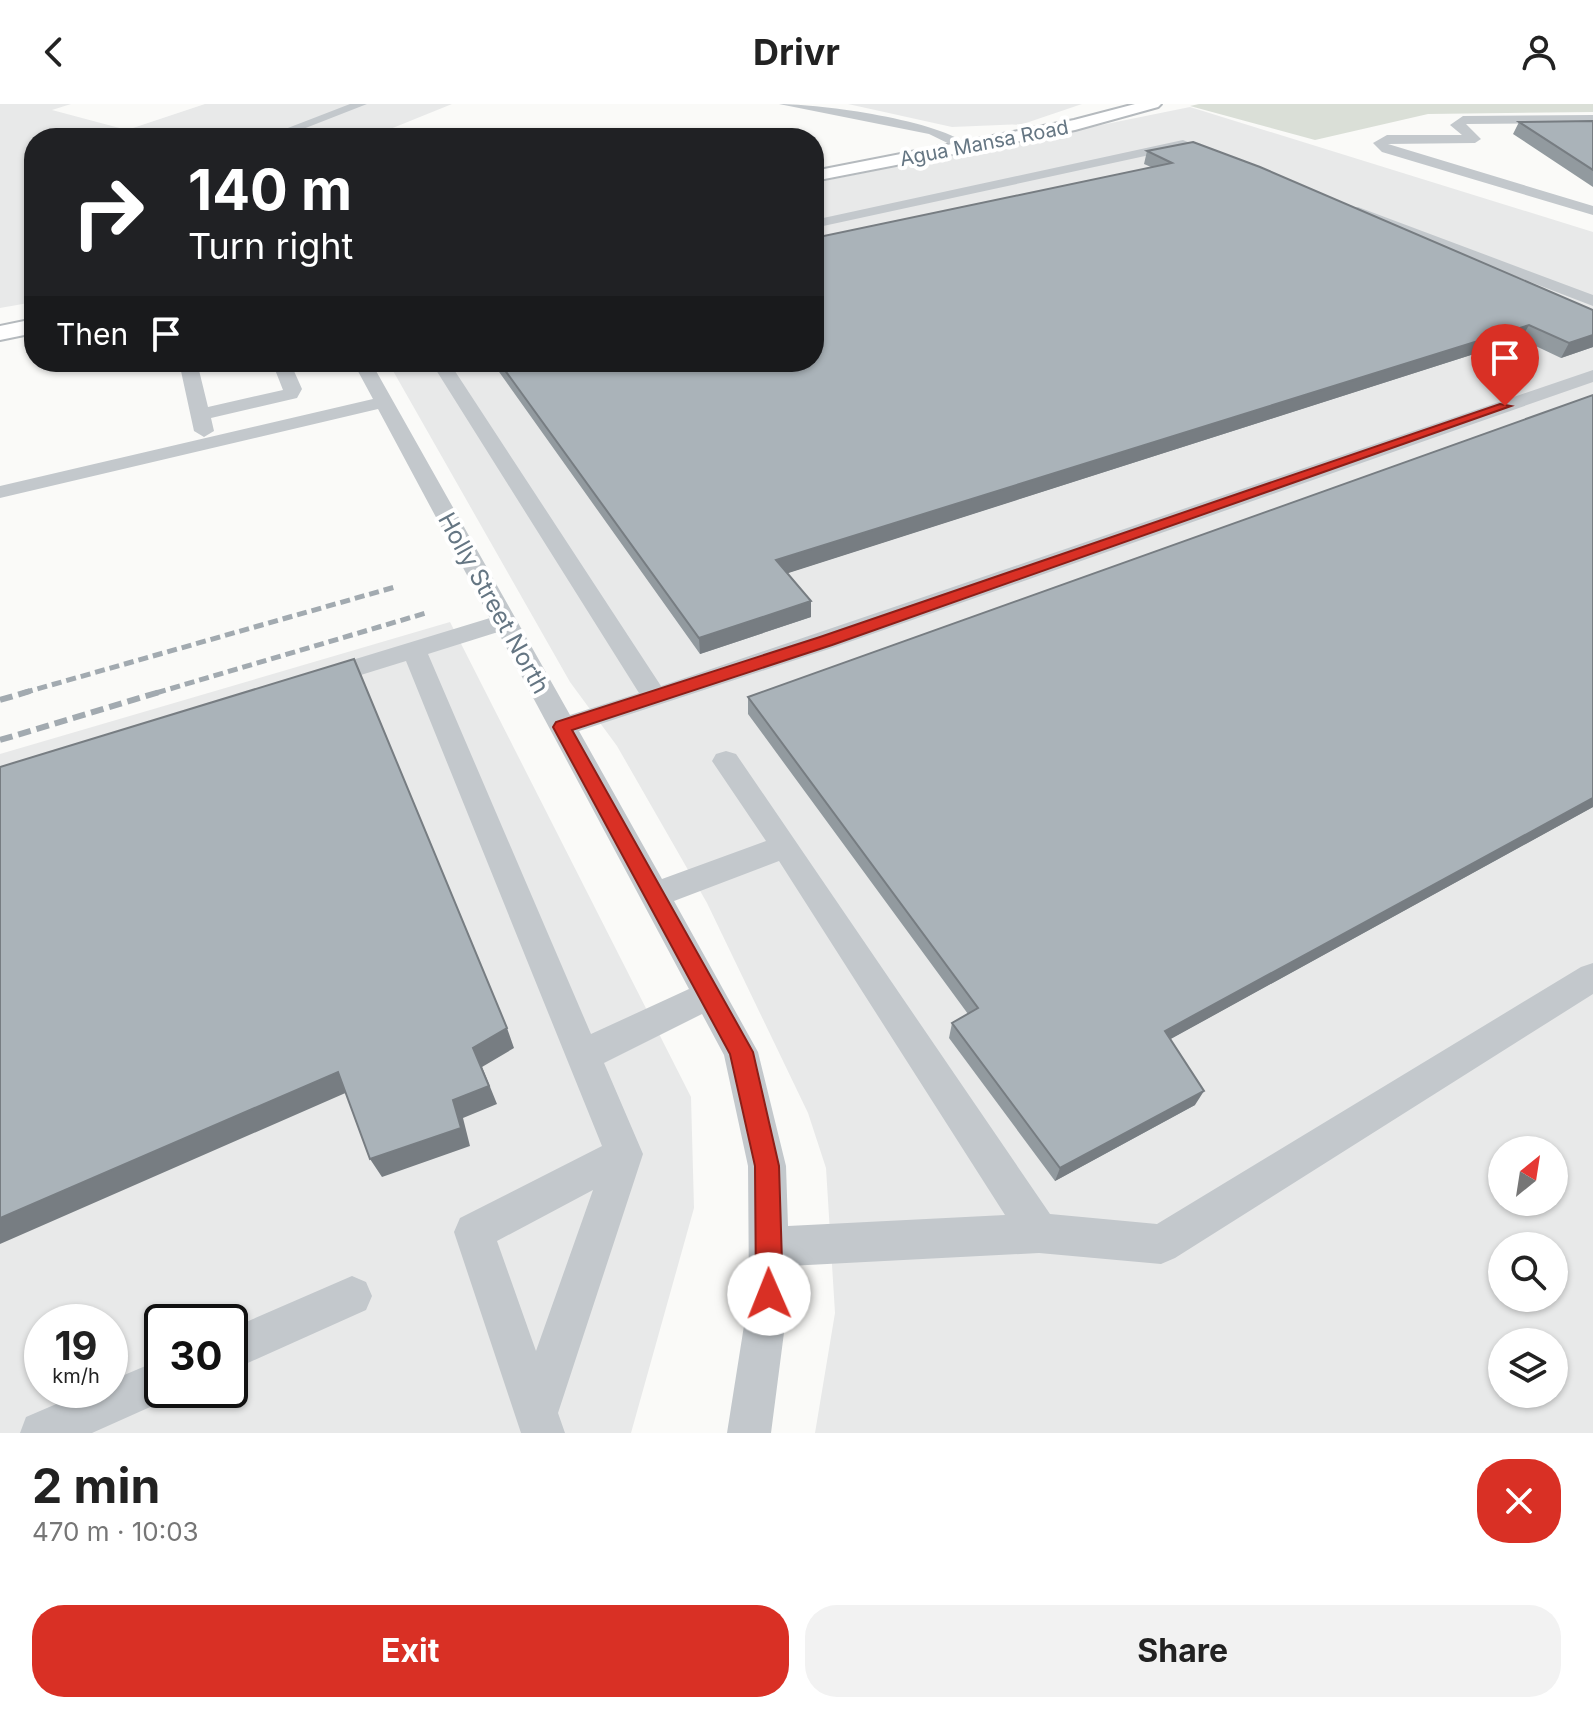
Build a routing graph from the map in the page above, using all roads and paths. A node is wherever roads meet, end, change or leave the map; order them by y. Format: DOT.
graph roads {
  1 [pos="361,104"];
  2 [pos="785,104"];
  3 [pos="1153,104"];
  4 [pos="823,107"];
  5 [pos="1593,119"];
  6 [pos="295,128"];
  7 [pos="1422,139"];
  8 [pos="1461,139"];
  9 [pos="964,147"];
  10 [pos="1227,161"];
  11 [pos="1458,171"];
  12 [pos="824,174"];
  13 [pos="1532,193"];
  14 [pos="1344,205"];
  15 [pos="1593,211"];
  16 [pos="824,222"];
  17 [pos="1593,301"];
  18 [pos="24,328"];
  19 [pos="0,333"];
  20 [pos="190,372"];
  21 [pos="285,372"];
  22 [pos="368,372"];
  23 [pos="446,372"];
  24 [pos="1593,376"];
  25 [pos="384,402"];
  26 [pos="200,415"];
  27 [pos="208,444"];
  28 [pos="0,492"];
  29 [pos="505,622"];
  30 [pos="414,650"];
  31 [pos="302,685"];
  32 [pos="655,697"];
  33 [pos="562,727"];
  34 [pos="726,761"];
  35 [pos="785,846"];
  36 [pos="655,895"];
  37 [pos="1593,977"];
  38 [pos="709,995"];
  39 [pos="584,1055"];
  40 [pos="624,1154"];
  41 [pos="1039,1233"];
  42 [pos="769,1247"];
  43 [pos="352,1296"];
  44 [pos="248,1342"];
  45 [pos="144,1388"];
  46 [pos="539,1423"];
  47 [pos="42,1433"];
  48 [pos="749,1433"];
  1 -- 6 [label="street"];
  2 -- 4 [label="street"];
  3 -- 9 [label="main road, Agua Mansa Road"];
  4 -- 9 [label="street"];
  5 -- 8 [label="street"];
  7 -- 8 [label="street"];
  7 -- 11 [label="street"];
  7 -- 11 [label="street"];
  8 -- 13 [label="street"];
  9 -- 12 [label="main road, Agua Mansa Road"];
  10 -- 16 [label="street"];
  11 -- 13 [label="street"];
  13 -- 15 [label="street"];
  14 -- 17 [label="street"];
  18 -- 19 [label="main road"];
  20 -- 26 [label="street"];
  21 -- 26 [label="street"];
  22 -- 25 [label="street, Holly Street North"];
  23 -- 32 [label="street"];
  24 -- 32 [label="street"];
  25 -- 27 [label="street"];
  25 -- 29 [label="street, Holly Street North"];
  26 -- 27 [label="street"];
  27 -- 28 [label="street"];
  29 -- 30 [label="street"];
  29 -- 33 [label="street, Holly Street North"];
  30 -- 31 [label="street"];
  30 -- 39 [label="street"];
  32 -- 33 [label="street"];
  33 -- 36 [label="street, Holly Street North"];
  34 -- 35 [label="street"];
  35 -- 36 [label="street"];
  35 -- 41 [label="street"];
  36 -- 38 [label="street, Holly Street North"];
  37 -- 41 [label="street"];
  38 -- 39 [label="street"];
  38 -- 42 [label="street, Holly Street North"];
  39 -- 40 [label="street"];
  40 -- 46 [label="street"];
  40 -- 46 [label="street"];
  41 -- 42 [label="street"];
  42 -- 48 [label="street, Holly Street North"];
  43 -- 44 [label="street"];
  45 -- 47 [label="street"];
}
